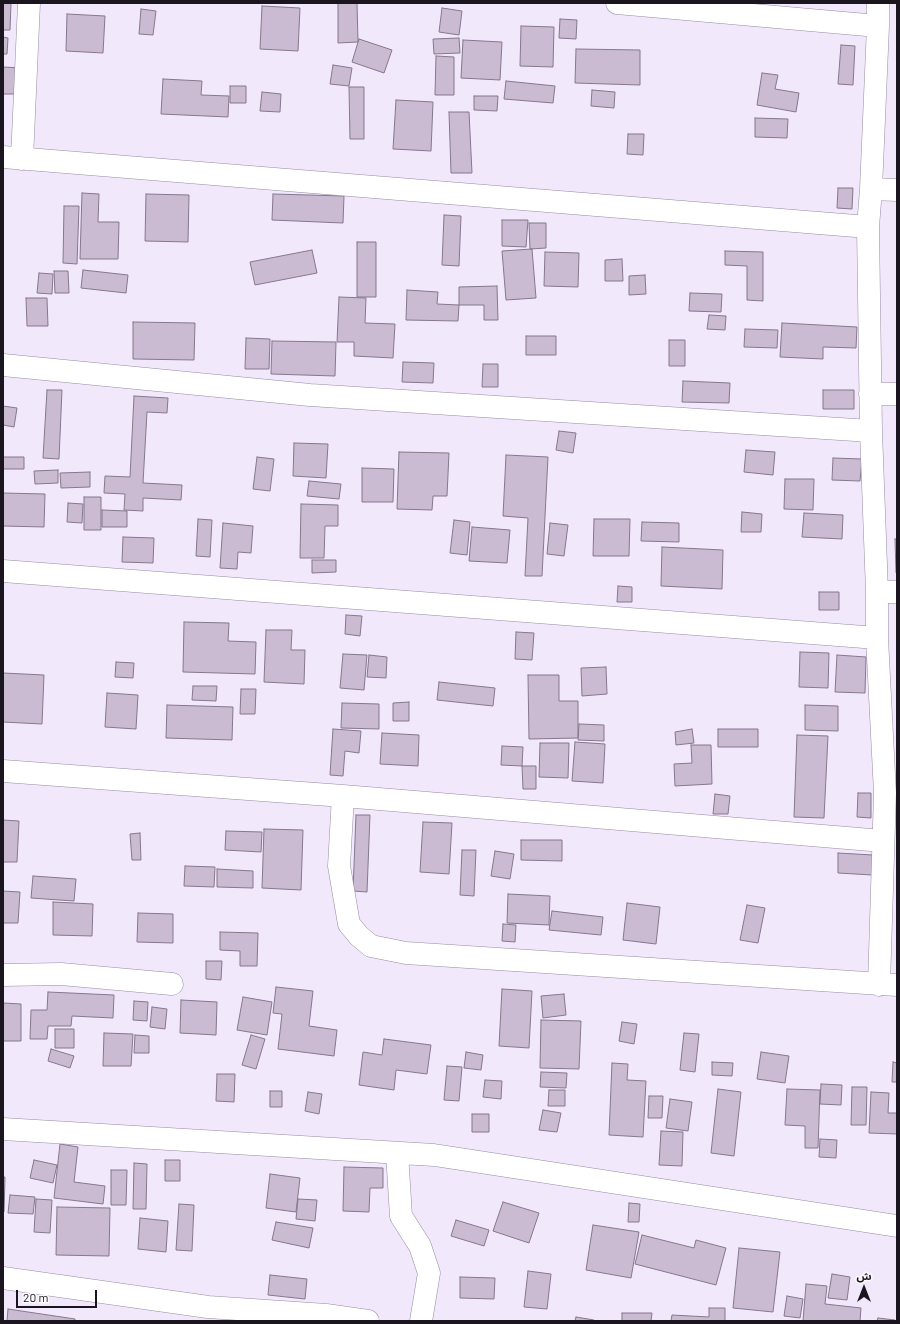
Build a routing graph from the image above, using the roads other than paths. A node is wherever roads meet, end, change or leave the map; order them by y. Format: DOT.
graph roads {
  1 [pos="29,3"];
  2 [pos="617,3"];
  3 [pos="878,3"];
  4 [pos="878,26"];
  5 [pos="13,158"];
  6 [pos="871,189"];
  7 [pos="897,190"];
  8 [pos="868,227"];
  9 [pos="3,365"];
  10 [pos="870,394"];
  11 [pos="897,394"];
  12 [pos="871,431"];
  13 [pos="3,571"];
  14 [pos="887,592"];
  15 [pos="877,638"];
  16 [pos="3,771"];
  17 [pos="891,793"];
  18 [pos="343,796"];
  19 [pos="883,841"];
  20 [pos="3,975"];
  21 [pos="172,984"];
  22 [pos="888,985"];
  23 [pos="3,1129"];
  24 [pos="397,1153"];
  25 [pos="897,1226"];
  26 [pos="3,1278"];
  27 [pos="368,1321"];
  28 [pos="422,1321"];
  1 -- 5 [label="street"];
  2 -- 4 [label="street"];
  3 -- 4 [label="street"];
  4 -- 6 [label="street"];
  5 -- 8 [label="street"];
  6 -- 7 [label="street"];
  6 -- 8 [label="street"];
  8 -- 10 [label="street"];
  9 -- 12 [label="street"];
  10 -- 11 [label="street"];
  10 -- 12 [label="street"];
  12 -- 14 [label="street"];
  13 -- 15 [label="street"];
  14 -- 15 [label="street"];
  15 -- 17 [label="street"];
  16 -- 18 [label="street"];
  17 -- 19 [label="street"];
  18 -- 19 [label="street"];
  18 -- 22 [label="street"];
  19 -- 22 [label="street"];
  20 -- 21 [label="street"];
  23 -- 24 [label="street"];
  24 -- 25 [label="street"];
  24 -- 28 [label="street"];
  26 -- 27 [label="street"];
}
